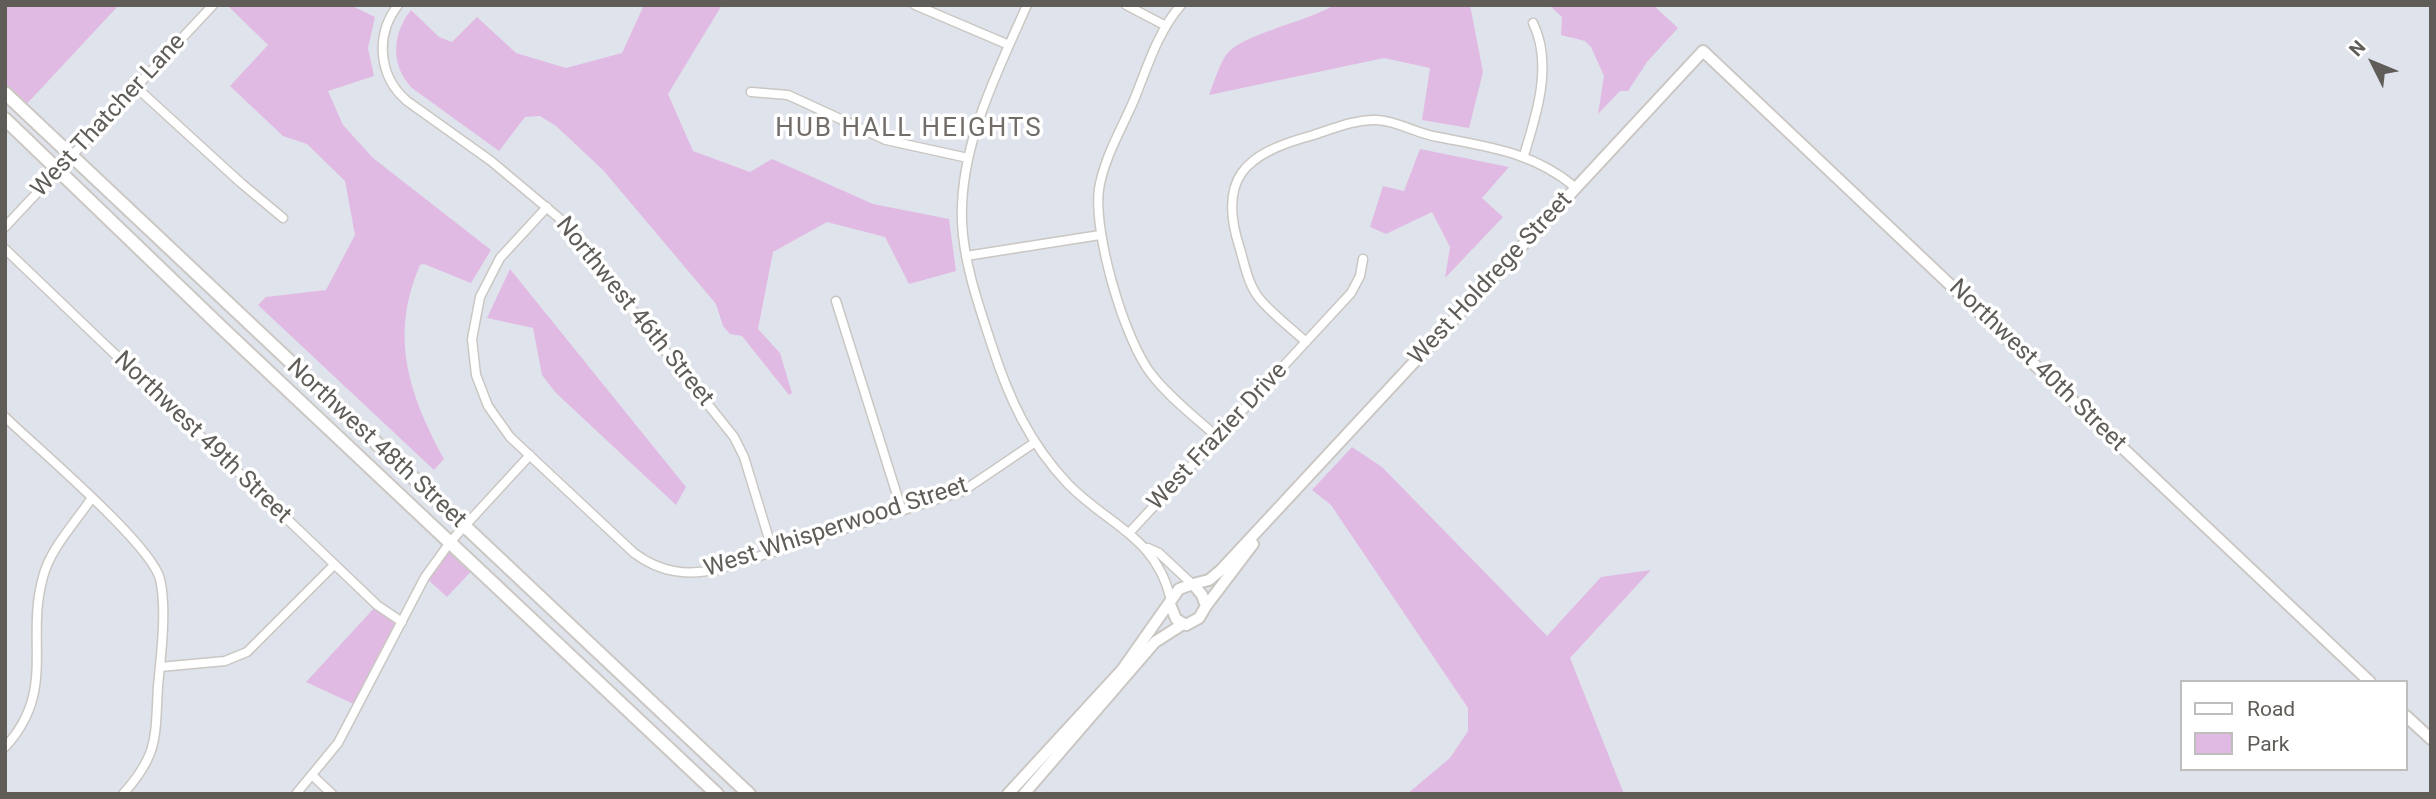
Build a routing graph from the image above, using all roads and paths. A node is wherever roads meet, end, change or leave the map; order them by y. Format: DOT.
graph roads {
  1 [pos="213,5"];
  2 [pos="398,5"];
  3 [pos="915,5"];
  4 [pos="1027,5"];
  5 [pos="1126,5"];
  6 [pos="1181,5"];
  7 [pos="1534,23"];
  8 [pos="1166,26"];
  9 [pos="1009,45"];
  10 [pos="1703,51"];
  11 [pos="137,88"];
  12 [pos="751,92"];
  13 [pos="5,93"];
  14 [pos="5,119"];
  15 [pos="1524,155"];
  16 [pos="73,156"];
  17 [pos="968,158"];
  18 [pos="59,171"];
  19 [pos="1575,187"];
  20 [pos="548,207"];
  21 [pos="283,218"];
  22 [pos="5,227"];
  23 [pos="1100,234"];
  24 [pos="5,249"];
  25 [pos="966,256"];
  26 [pos="1363,259"];
  27 [pos="835,301"];
  28 [pos="1306,342"];
  29 [pos="5,417"];
  30 [pos="1217,437"];
  31 [pos="1034,443"];
  32 [pos="530,455"];
  33 [pos="91,499"];
  34 [pos="1280,508"];
  35 [pos="902,510"];
  36 [pos="464,526"];
  37 [pos="1130,532"];
  38 [pos="451,541"];
  39 [pos="1146,547"];
  40 [pos="773,552"];
  41 [pos="334,565"];
  42 [pos="1192,584"];
  43 [pos="1170,602"];
  44 [pos="1206,606"];
  45 [pos="402,622"];
  46 [pos="1183,624"];
  47 [pos="160,667"];
  48 [pos="2368,680"];
  49 [pos="2408,718"];
  50 [pos="2431,740"];
  51 [pos="5,747"];
  52 [pos="313,776"];
  53 [pos="123,794"];
  54 [pos="296,794"];
  55 [pos="332,794"];
  56 [pos="717,794"];
  57 [pos="749,794"];
  58 [pos="1008,794"];
  59 [pos="1024,794"];
  1 -- 11 [label="street, West Thatcher Lane"];
  2 -- 20 [label="street, Northwest 46th Street"];
  3 -- 9 [label="street"];
  4 -- 9 [label="street"];
  5 -- 8 [label="street"];
  6 -- 8 [label="street"];
  7 -- 15 [label="street"];
  8 -- 23 [label="street"];
  9 -- 17 [label="street"];
  10 -- 19 [label="street, West Holdrege Street"];
  10 -- 48 [label="street, Northwest 40th Street"];
  11 -- 16 [label="street, West Thatcher Lane"];
  11 -- 21 [label="street"];
  12 -- 17 [label="street"];
  13 -- 16 [label="main road, Northwest 48th Street"];
  14 -- 18 [label="main road, Northwest 48th Street"];
  15 -- 19 [label="street"];
  15 -- 28 [label="street"];
  16 -- 18 [label="street, West Thatcher Lane"];
  16 -- 36 [label="main road, Northwest 48th Street"];
  17 -- 25 [label="street"];
  18 -- 22 [label="street, West Thatcher Lane"];
  18 -- 38 [label="main road, Northwest 48th Street"];
  19 -- 34 [label="street, West Holdrege Street"];
  20 -- 32 [label="street"];
  20 -- 40 [label="street, Northwest 46th Street"];
  23 -- 25 [label="street"];
  23 -- 30 [label="street"];
  24 -- 41 [label="street, Northwest 49th Street"];
  25 -- 31 [label="street"];
  26 -- 28 [label="street, West Frazier Drive"];
  27 -- 35 [label="street"];
  28 -- 30 [label="street, West Frazier Drive"];
  29 -- 33 [label="street"];
  30 -- 37 [label="street, West Frazier Drive"];
  31 -- 35 [label="street, West Whisperwood Street"];
  31 -- 37 [label="street"];
  32 -- 36 [label="street"];
  32 -- 40 [label="street, West Whisperwood Street"];
  33 -- 47 [label="street"];
  33 -- 51 [label="street"];
  34 -- 42 [label="street, West Holdrege Street"];
  34 -- 44 [label="street, West Holdrege Street"];
  35 -- 40 [label="street, West Whisperwood Street"];
  36 -- 38 [label="street"];
  36 -- 57 [label="main road, Northwest 48th Street"];
  37 -- 39 [label="street"];
  38 -- 45 [label="street"];
  38 -- 56 [label="main road, Northwest 48th Street"];
  39 -- 42 [label="street"];
  39 -- 43 [label="street"];
  41 -- 45 [label="street, Northwest 49th Street"];
  41 -- 47 [label="street"];
  42 -- 43 [label="street"];
  42 -- 44 [label="street"];
  43 -- 46 [label="street"];
  43 -- 58 [label="street"];
  44 -- 46 [label="street"];
  45 -- 52 [label="street"];
  46 -- 59 [label="street"];
  47 -- 53 [label="street"];
  49 -- 50 [label="street"];
  52 -- 54 [label="street"];
  52 -- 55 [label="street"];
}
